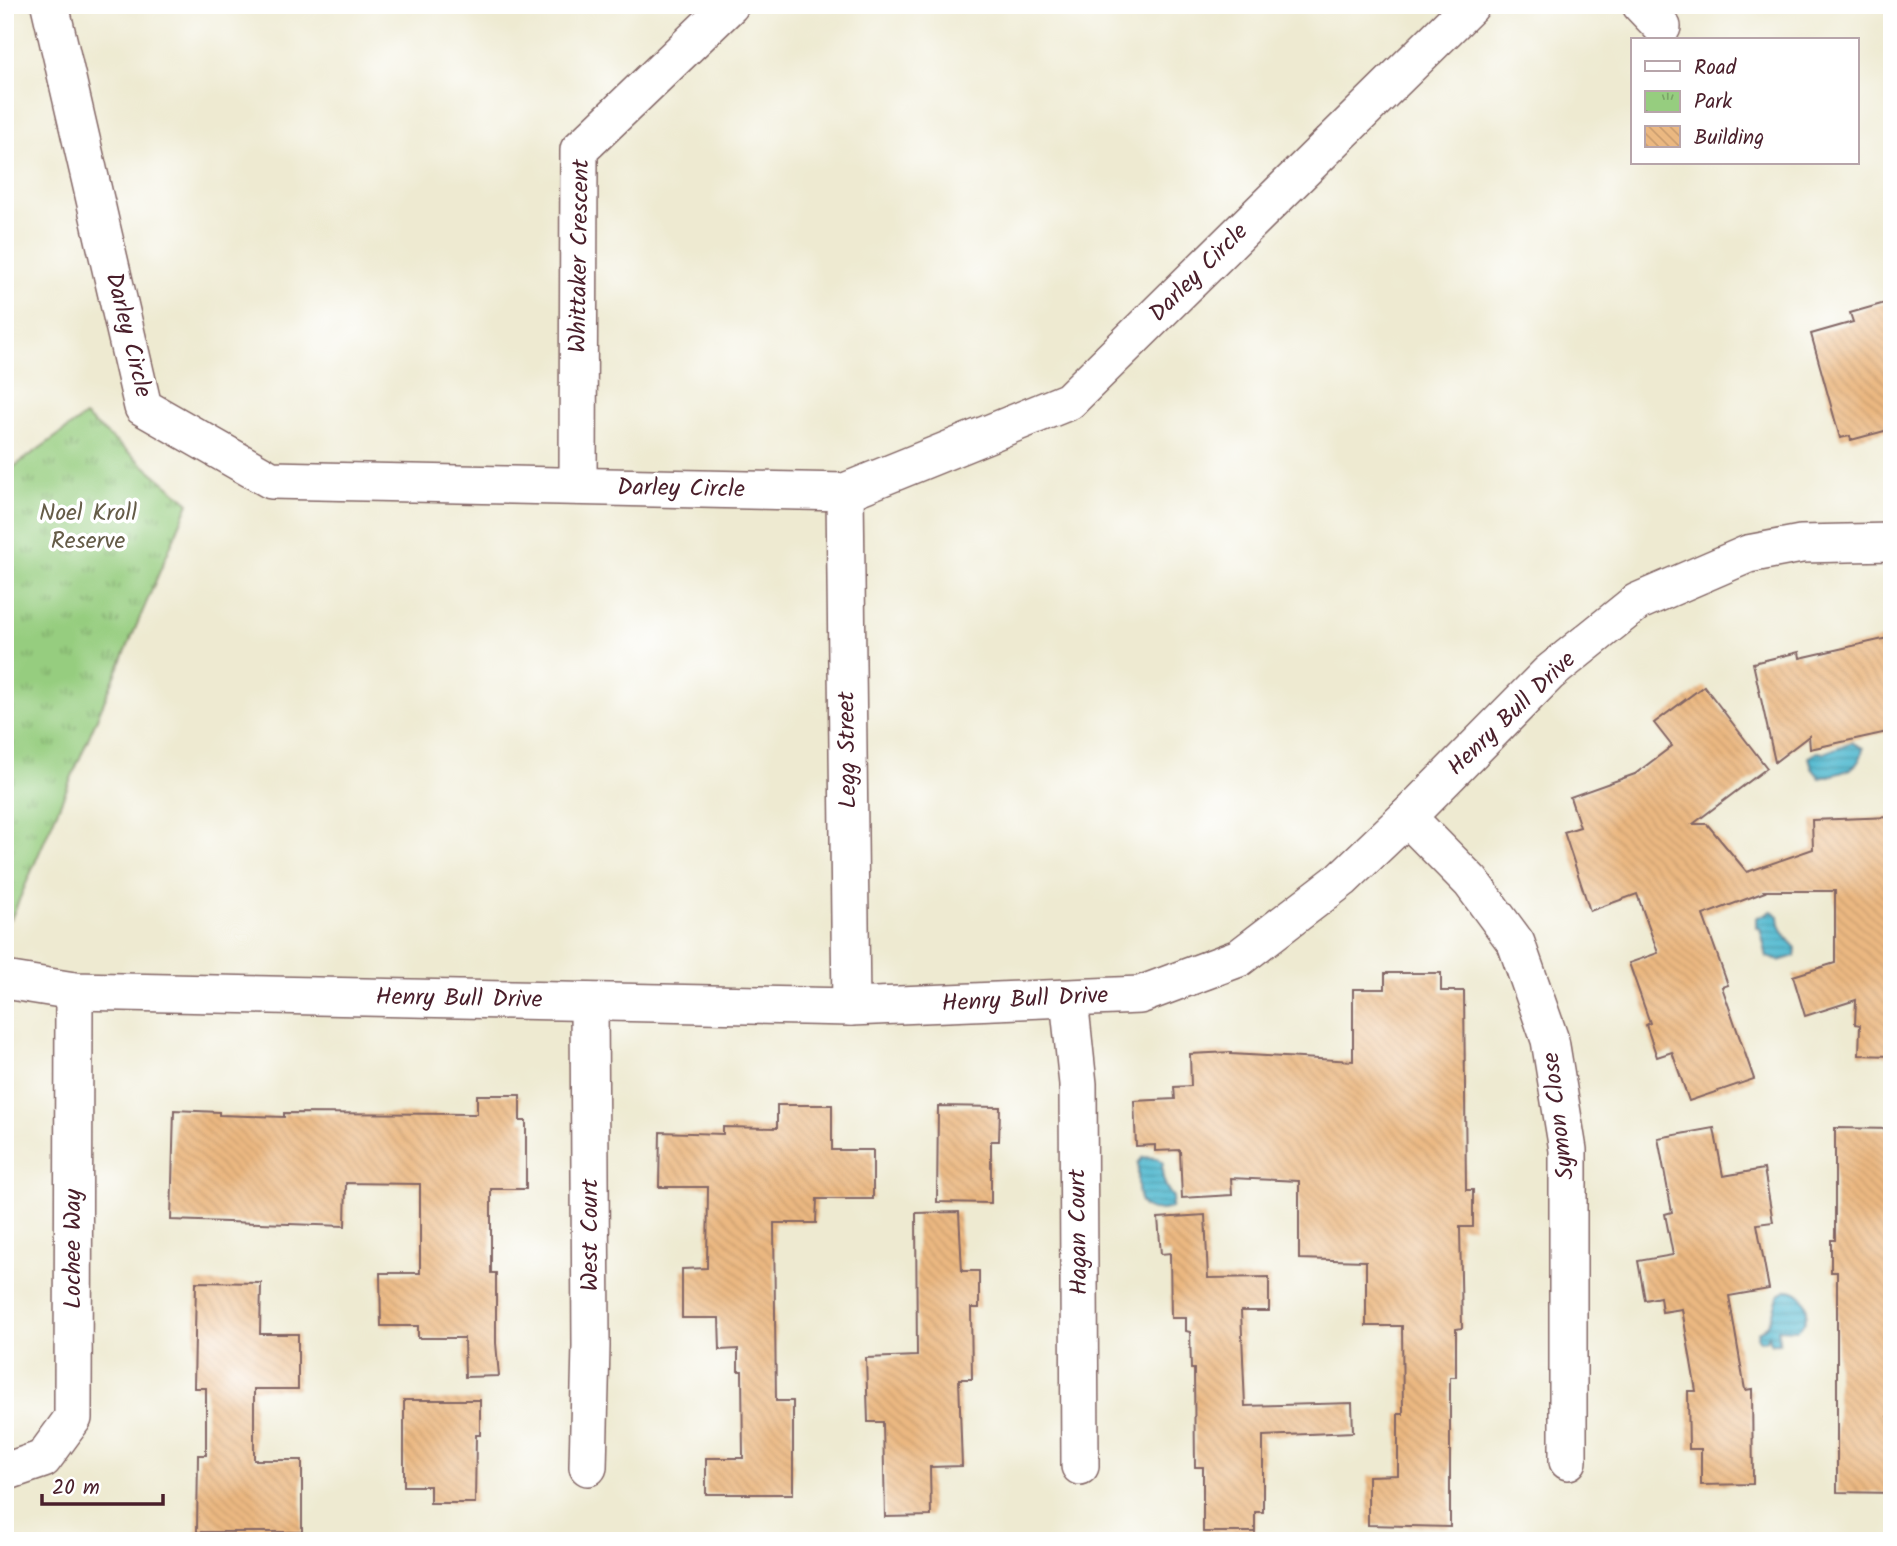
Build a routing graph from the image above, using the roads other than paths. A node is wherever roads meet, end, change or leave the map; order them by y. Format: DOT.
graph roads {
  1 [pos="50,5"];
  2 [pos="730,5"];
  3 [pos="1471,5"];
  4 [pos="578,486"];
  5 [pos="845,492"];
  6 [pos="1892,542"];
  7 [pos="1407,817"];
  8 [pos="5,980"];
  9 [pos="74,991"];
  10 [pos="1069,999"];
  11 [pos="589,1002"];
  12 [pos="851,1007"];
  13 [pos="1568,1461"];
  14 [pos="1080,1466"];
  15 [pos="588,1467"];
  16 [pos="5,1472"];
  1 -- 4 [label="street, Darley Circle"];
  2 -- 4 [label="street, Whittaker Crescent"];
  3 -- 5 [label="street, Darley Circle"];
  4 -- 5 [label="street, Darley Circle"];
  5 -- 12 [label="street, Legg Street"];
  6 -- 7 [label="street, Henry Bull Drive"];
  7 -- 10 [label="street, Henry Bull Drive"];
  7 -- 13 [label="street, Symon Close"];
  8 -- 9 [label="street, Henry Bull Drive"];
  9 -- 11 [label="street, Henry Bull Drive"];
  9 -- 16 [label="street, Lochee Way"];
  10 -- 12 [label="street, Henry Bull Drive"];
  10 -- 14 [label="street, Hagan Court"];
  11 -- 12 [label="street, Henry Bull Drive"];
  11 -- 15 [label="street, West Court"];
}
